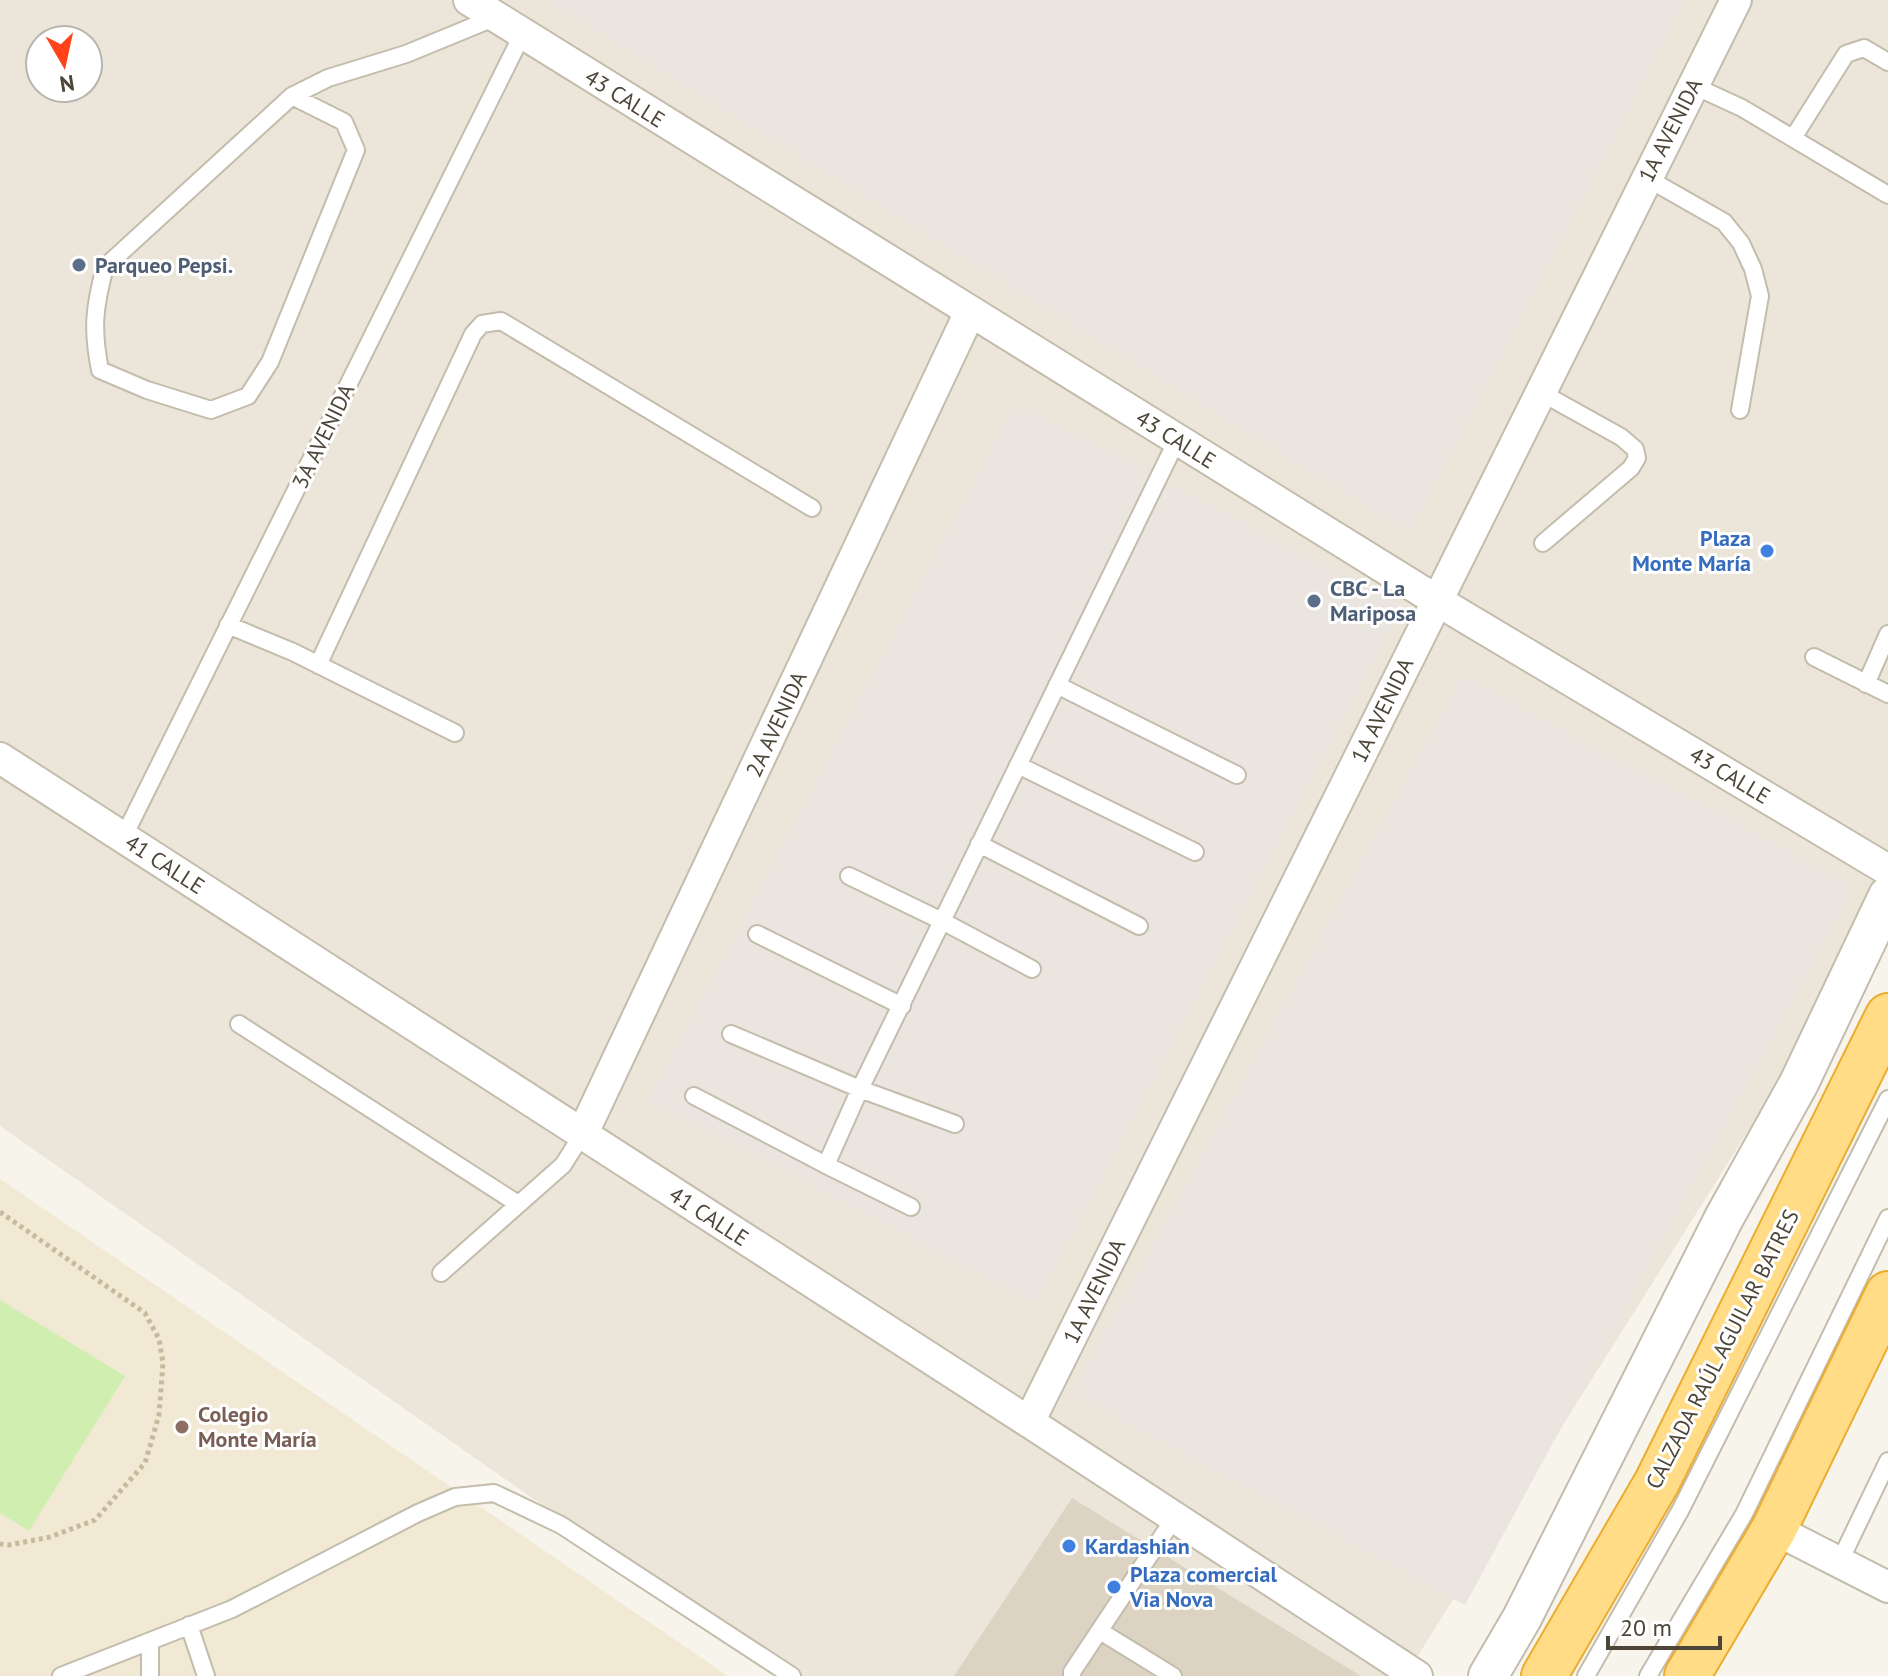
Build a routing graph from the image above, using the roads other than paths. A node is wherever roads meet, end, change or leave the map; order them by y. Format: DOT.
graph roads {
  1 [pos="469,0"];
  2 [pos="1736,0"];
  3 [pos="496,17"];
  4 [pos="522,35"];
  5 [pos="1888,62"];
  6 [pos="1692,85"];
  7 [pos="292,96"];
  8 [pos="1793,138"];
  9 [pos="1645,177"];
  10 [pos="1888,195"];
  11 [pos="970,312"];
  12 [pos="1542,393"];
  13 [pos="1740,410"];
  14 [pos="1177,440"];
  15 [pos="812,508"];
  16 [pos="1543,543"];
  17 [pos="1436,600"];
  18 [pos="228,625"];
  19 [pos="1888,634"];
  20 [pos="1814,657"];
  21 [pos="318,665"];
  22 [pos="1866,684"];
  23 [pos="1057,685"];
  24 [pos="1888,694"];
  25 [pos="455,733"];
  26 [pos="0,758"];
  27 [pos="1018,765"];
  28 [pos="1237,775"];
  29 [pos="124,836"];
  30 [pos="979,844"];
  31 [pos="1195,852"];
  32 [pos="1888,870"];
  33 [pos="849,876"];
  34 [pos="1888,896"];
  35 [pos="944,922"];
  36 [pos="1139,926"];
  37 [pos="757,934"];
  38 [pos="1032,969"];
  39 [pos="902,1006"];
  40 [pos="1888,1016"];
  41 [pos="239,1024"];
  42 [pos="731,1034"];
  43 [pos="860,1089"];
  44 [pos="694,1096"];
  45 [pos="1888,1099"];
  46 [pos="955,1124"];
  47 [pos="582,1135"];
  48 [pos="826,1165"];
  49 [pos="518,1204"];
  50 [pos="911,1207"];
  51 [pos="1888,1218"];
  52 [pos="441,1273"];
  53 [pos="1888,1294"];
  54 [pos="1029,1422"];
  55 [pos="1888,1461"];
  56 [pos="1175,1517"];
  57 [pos="1774,1529"];
  58 [pos="1839,1563"];
  59 [pos="1888,1587"];
  60 [pos="189,1625"];
  61 [pos="1100,1631"];
  62 [pos="150,1641"];
  63 [pos="61,1676"];
  64 [pos="150,1676"];
  65 [pos="206,1676"];
  66 [pos="792,1676"];
  67 [pos="1072,1676"];
  68 [pos="1173,1676"];
  69 [pos="1417,1676"];
  70 [pos="1488,1676"];
  71 [pos="1544,1676"];
  72 [pos="1586,1676"];
  73 [pos="1648,1676"];
  74 [pos="1687,1676"];
  1 -- 3 [label="street, 43 CALLE"];
  2 -- 6 [label="street, 1A AVENIDA"];
  3 -- 4 [label="street, 43 CALLE"];
  3 -- 7 [label="lane"];
  4 -- 11 [label="street, 43 CALLE"];
  4 -- 18 [label="lane, 3A AVENIDA"];
  5 -- 8 [label="lane"];
  6 -- 8 [label="lane"];
  6 -- 9 [label="street, 1A AVENIDA"];
  7 -- 7 [label="lane"];
  8 -- 10 [label="lane"];
  9 -- 12 [label="street, 1A AVENIDA"];
  9 -- 13 [label="lane"];
  11 -- 14 [label="street, 43 CALLE"];
  11 -- 47 [label="street, 2A AVENIDA"];
  12 -- 16 [label="lane"];
  12 -- 17 [label="street, 1A AVENIDA"];
  14 -- 17 [label="street, 43 CALLE"];
  14 -- 23 [label="lane"];
  15 -- 21 [label="lane"];
  17 -- 32 [label="street, 43 CALLE"];
  17 -- 54 [label="street, 1A AVENIDA"];
  18 -- 21 [label="lane"];
  18 -- 29 [label="lane, 3A AVENIDA"];
  19 -- 22 [label="lane"];
  20 -- 22 [label="lane"];
  21 -- 25 [label="lane"];
  22 -- 24 [label="lane"];
  23 -- 27 [label="lane"];
  23 -- 28 [label="lane"];
  26 -- 29 [label="street, 41 CALLE"];
  27 -- 30 [label="lane"];
  27 -- 31 [label="lane"];
  29 -- 47 [label="street, 41 CALLE"];
  30 -- 35 [label="lane"];
  30 -- 36 [label="lane"];
  33 -- 35 [label="lane"];
  34 -- 70 [label="street"];
  35 -- 38 [label="lane"];
  35 -- 39 [label="lane"];
  37 -- 39 [label="lane"];
  39 -- 43 [label="lane"];
  40 -- 71 [label="highway, CALZADA RAÚL AGUILAR BATRES"];
  41 -- 49 [label="lane"];
  42 -- 43 [label="lane"];
  43 -- 46 [label="lane"];
  43 -- 48 [label="lane"];
  44 -- 48 [label="lane"];
  45 -- 72 [label="lane"];
  47 -- 49 [label="lane"];
  47 -- 54 [label="street, 41 CALLE"];
  48 -- 50 [label="lane"];
  49 -- 52 [label="lane"];
  51 -- 73 [label="lane"];
  53 -- 57 [label="highway"];
  54 -- 56 [label="street, 41 CALLE"];
  55 -- 58 [label="lane"];
  56 -- 61 [label="lane"];
  56 -- 69 [label="street, 41 CALLE"];
  57 -- 58 [label="street"];
  57 -- 74 [label="highway"];
  58 -- 59 [label="street"];
  60 -- 62 [label="lane"];
  60 -- 65 [label="lane"];
  60 -- 66 [label="lane"];
  61 -- 67 [label="lane"];
  61 -- 68 [label="lane"];
  62 -- 63 [label="lane"];
  62 -- 64 [label="lane"];
}
